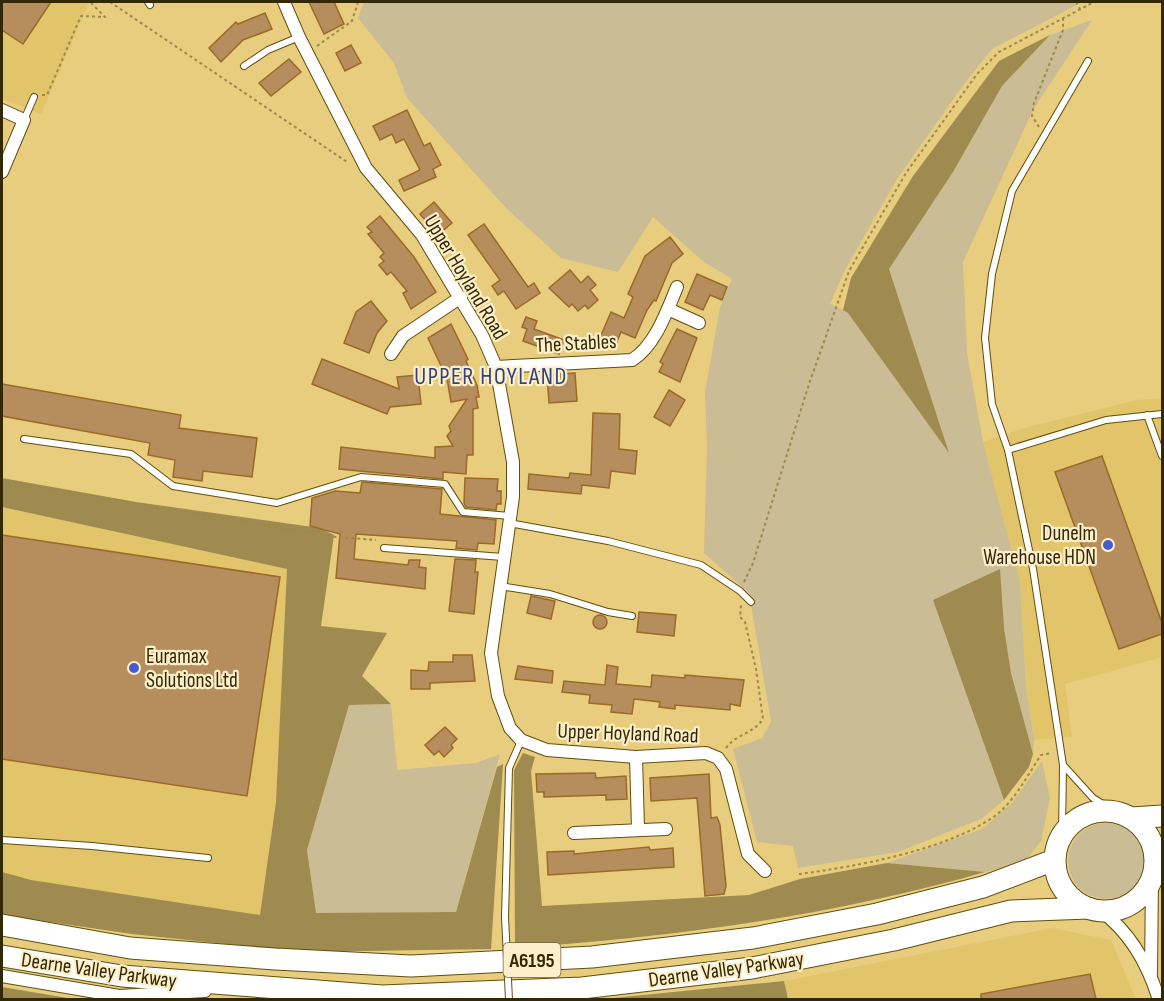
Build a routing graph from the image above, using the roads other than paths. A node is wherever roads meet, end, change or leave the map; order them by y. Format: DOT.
graph roads {
  1 [pos="284,2"];
  2 [pos="299,37"];
  3 [pos="1088,62"];
  4 [pos="244,66"];
  5 [pos="34,97"];
  6 [pos="2,110"];
  7 [pos="24,120"];
  8 [pos="2,172"];
  9 [pos="677,287"];
  10 [pos="461,297"];
  11 [pos="668,309"];
  12 [pos="699,323"];
  13 [pos="391,354"];
  14 [pos="496,368"];
  15 [pos="1162,414"];
  16 [pos="1147,415"];
  17 [pos="24,439"];
  18 [pos="1008,450"];
  19 [pos="1162,456"];
  20 [pos="509,520"];
  21 [pos="384,548"];
  22 [pos="503,557"];
  23 [pos="499,585"];
  24 [pos="751,602"];
  25 [pos="632,616"];
  26 [pos="521,740"];
  27 [pos="636,757"];
  28 [pos="1063,765"];
  29 [pos="1124,815"];
  30 [pos="1162,816"];
  31 [pos="638,828"];
  32 [pos="666,828"];
  33 [pos="574,833"];
  34 [pos="1062,835"];
  35 [pos="2,840"];
  36 [pos="208,858"];
  37 [pos="1054,860"];
  38 [pos="1157,866"];
  39 [pos="765,871"];
  40 [pos="1095,910"];
  41 [pos="2,925"];
  42 [pos="2,956"];
  43 [pos="2,976"];
  44 [pos="1151,976"];
  45 [pos="258,988"];
  46 [pos="509,999"];
  47 [pos="1159,999"];
  1 -- 2 [label="street, Upper Hoyland Road"];
  2 -- 4 [label="lane"];
  2 -- 10 [label="street, Upper Hoyland Road"];
  3 -- 18 [label="lane"];
  5 -- 7 [label="lane"];
  6 -- 7 [label="street"];
  7 -- 8 [label="street"];
  9 -- 11 [label="street, The Stables"];
  10 -- 13 [label="street"];
  10 -- 14 [label="street, Upper Hoyland Road"];
  11 -- 12 [label="street"];
  11 -- 14 [label="street, The Stables"];
  14 -- 20 [label="street, Upper Hoyland Road"];
  15 -- 16 [label="lane"];
  16 -- 18 [label="lane"];
  16 -- 19 [label="lane"];
  17 -- 20 [label="lane"];
  18 -- 28 [label="lane"];
  20 -- 22 [label="street, Upper Hoyland Road"];
  20 -- 24 [label="lane"];
  21 -- 22 [label="lane"];
  22 -- 23 [label="street, Upper Hoyland Road"];
  23 -- 25 [label="lane"];
  23 -- 26 [label="street, Upper Hoyland Road"];
  26 -- 27 [label="street, Upper Hoyland Road"];
  26 -- 46 [label="lane, bridge"];
  27 -- 31 [label="street"];
  27 -- 39 [label="street, Upper Hoyland Road"];
  28 -- 29 [label="lane"];
  28 -- 34 [label="lane"];
  29 -- 30 [label="highway"];
  29 -- 34 [label="highway"];
  29 -- 38 [label="highway"];
  31 -- 32 [label="street"];
  31 -- 33 [label="street"];
  34 -- 37 [label="highway"];
  35 -- 36 [label="lane"];
  37 -- 40 [label="highway"];
  37 -- 41 [label="highway, Dearne Valley Parkway / A6195"];
  38 -- 40 [label="highway, A6195"];
  38 -- 44 [label="street"];
  40 -- 44 [label="street"];
  40 -- 45 [label="highway, Dearne Valley Parkway / A6195"];
  42 -- 45 [label="highway, Dearne Valley Parkway / A6195"];
  43 -- 45 [label="street"];
  44 -- 47 [label="street"];
}
